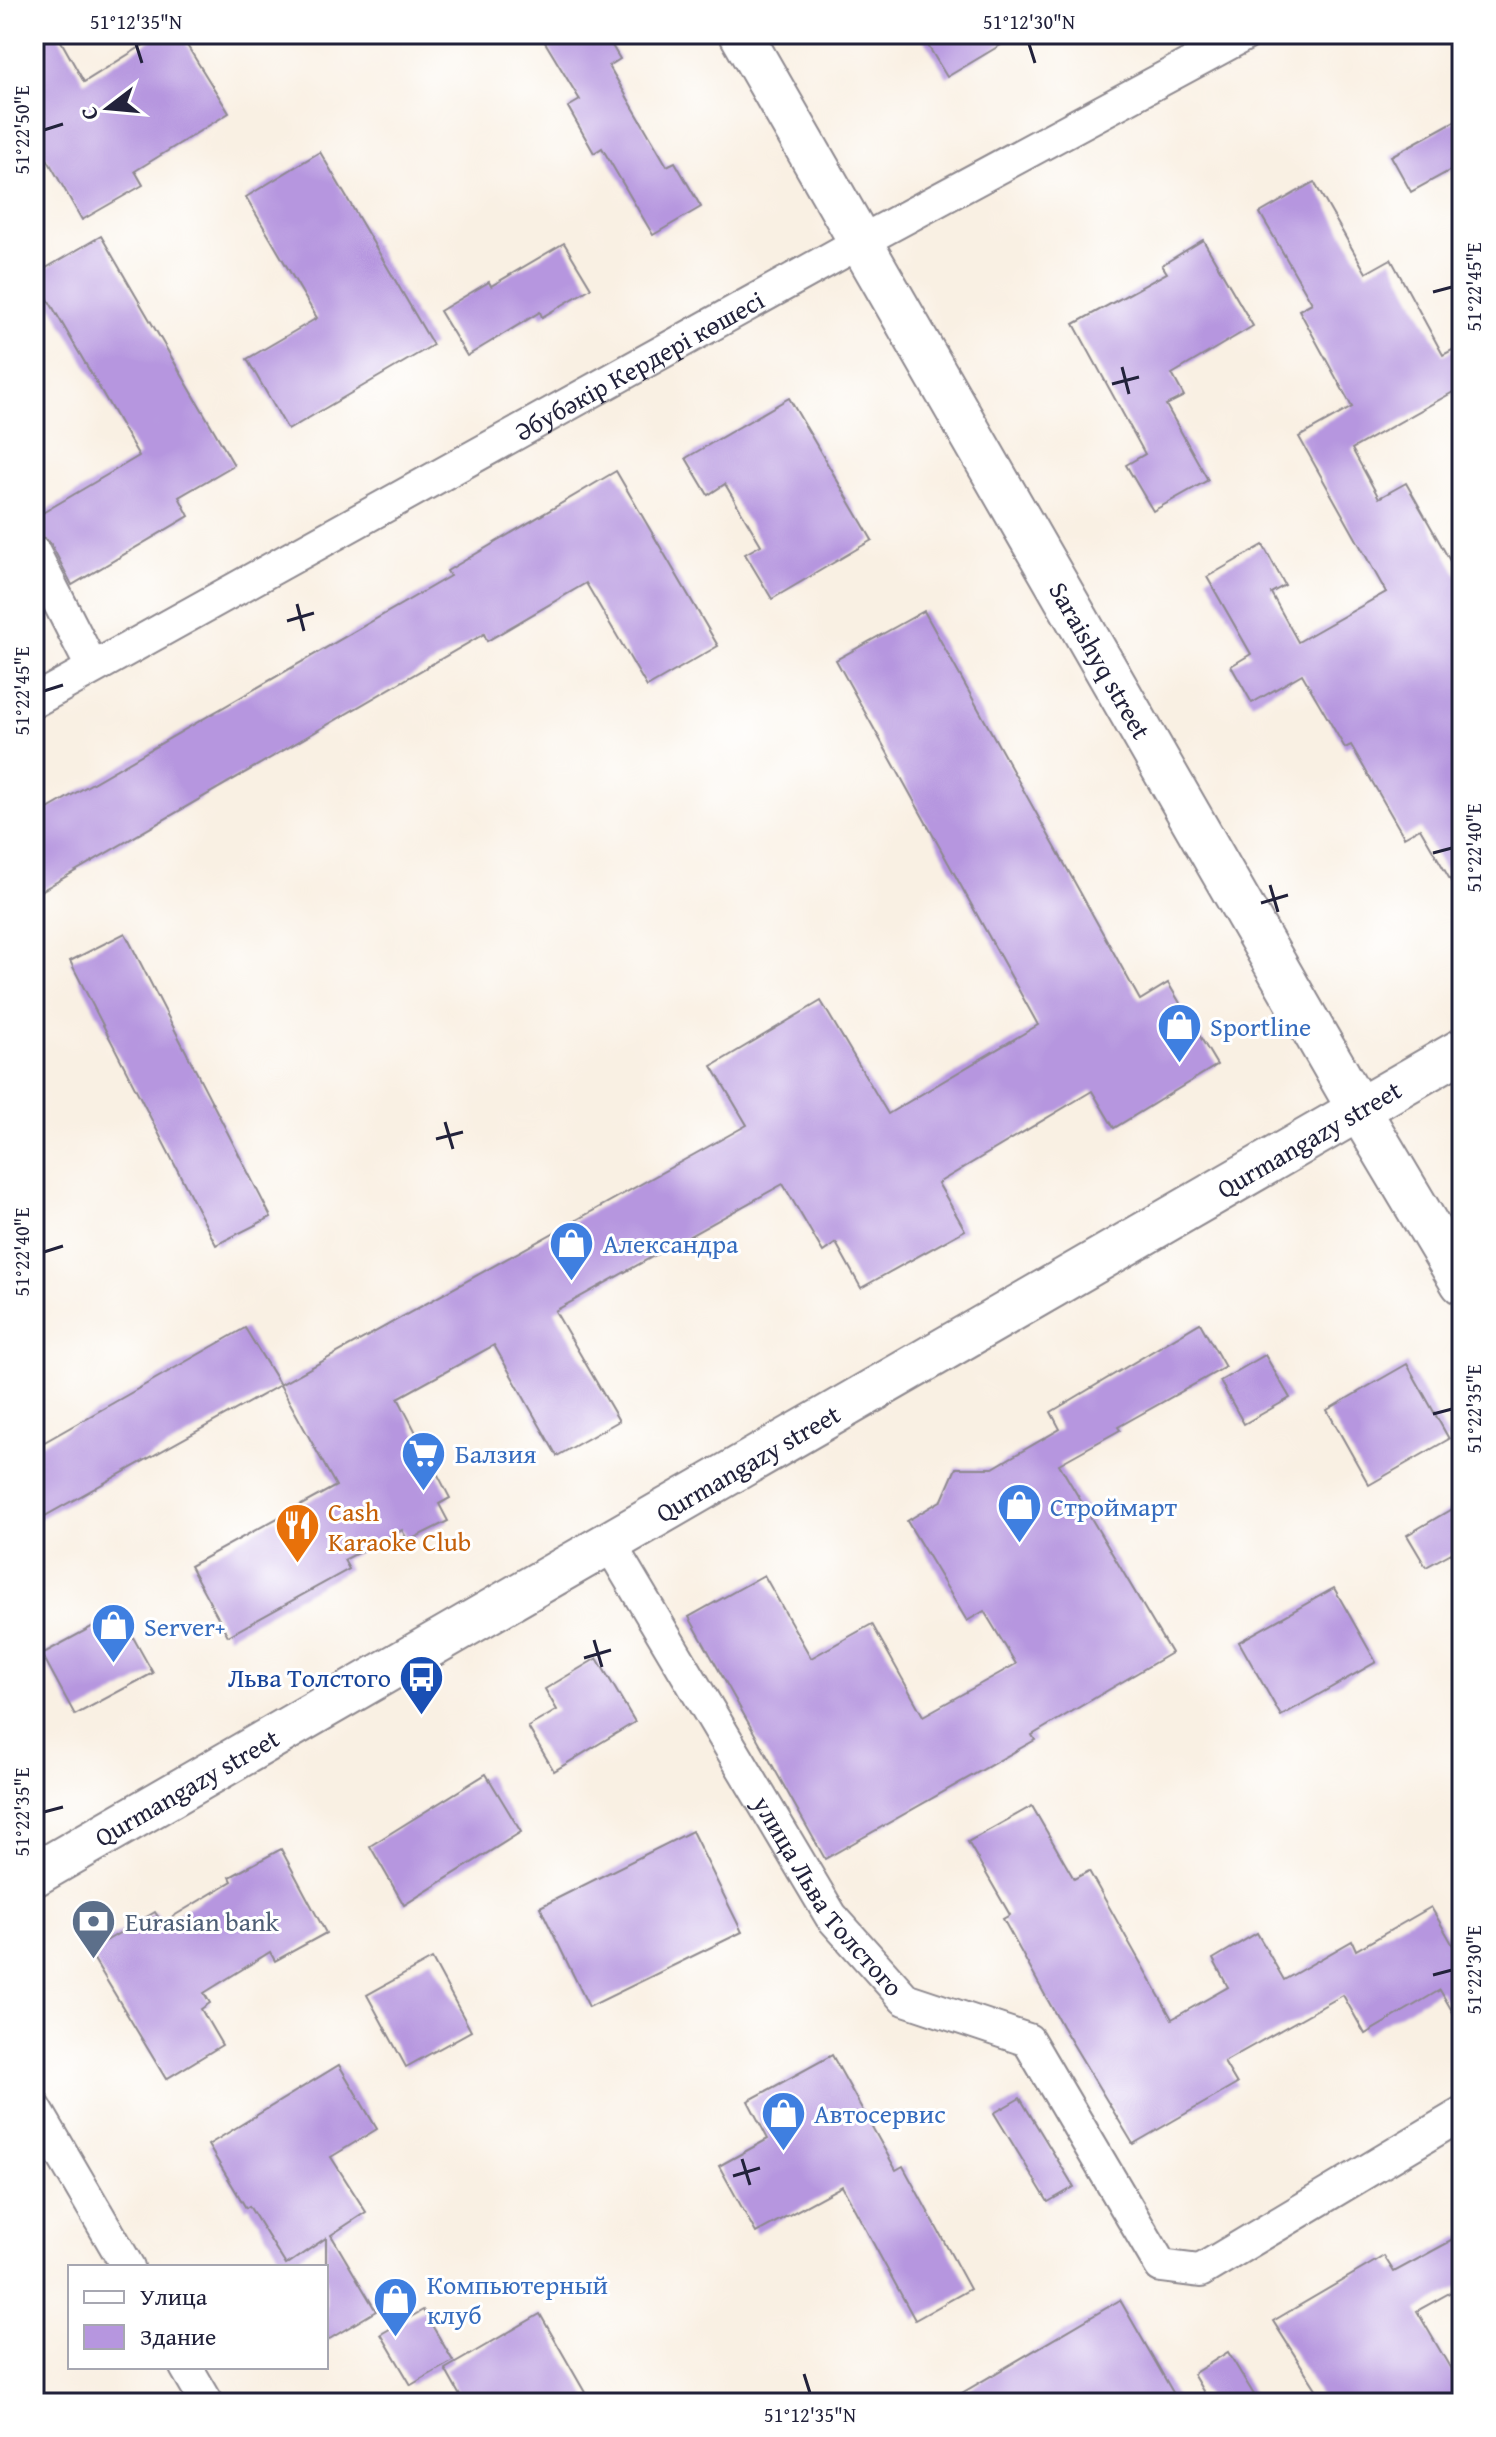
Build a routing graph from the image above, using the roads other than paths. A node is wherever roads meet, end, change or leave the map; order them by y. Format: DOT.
graph roads {
  1 [pos="741,34"];
  2 [pos="1246,34"];
  3 [pos="862,241"];
  4 [pos="34,553"];
  5 [pos="92,667"];
  6 [pos="34,701"];
  7 [pos="1462,1050"];
  8 [pos="1359,1110"];
  9 [pos="1462,1283"];
  10 [pos="609,1543"];
  11 [pos="34,1875"];
  12 [pos="34,2106"];
  13 [pos="1462,2114"];
  14 [pos="127,2265"];
  15 [pos="187,2369"];
  16 [pos="207,2403"];
  1 -- 3 [label="street, Saraishyq street"];
  2 -- 3 [label="street, Әбубәкір Кердері көшесі"];
  3 -- 5 [label="street, Әбубәкір Кердері көшесі"];
  3 -- 8 [label="street, Saraishyq street"];
  4 -- 5 [label="street"];
  5 -- 6 [label="street, Әбубәкір Кердері көшесі"];
  7 -- 8 [label="street, Qurmangazy street"];
  8 -- 9 [label="street, Saraishyq street"];
  8 -- 10 [label="street, Qurmangazy street"];
  10 -- 11 [label="street, Qurmangazy street"];
  10 -- 13 [label="street, улица Льва Толстого"];
  12 -- 14 [label="street"];
  15 -- 16 [label="street"];
}
